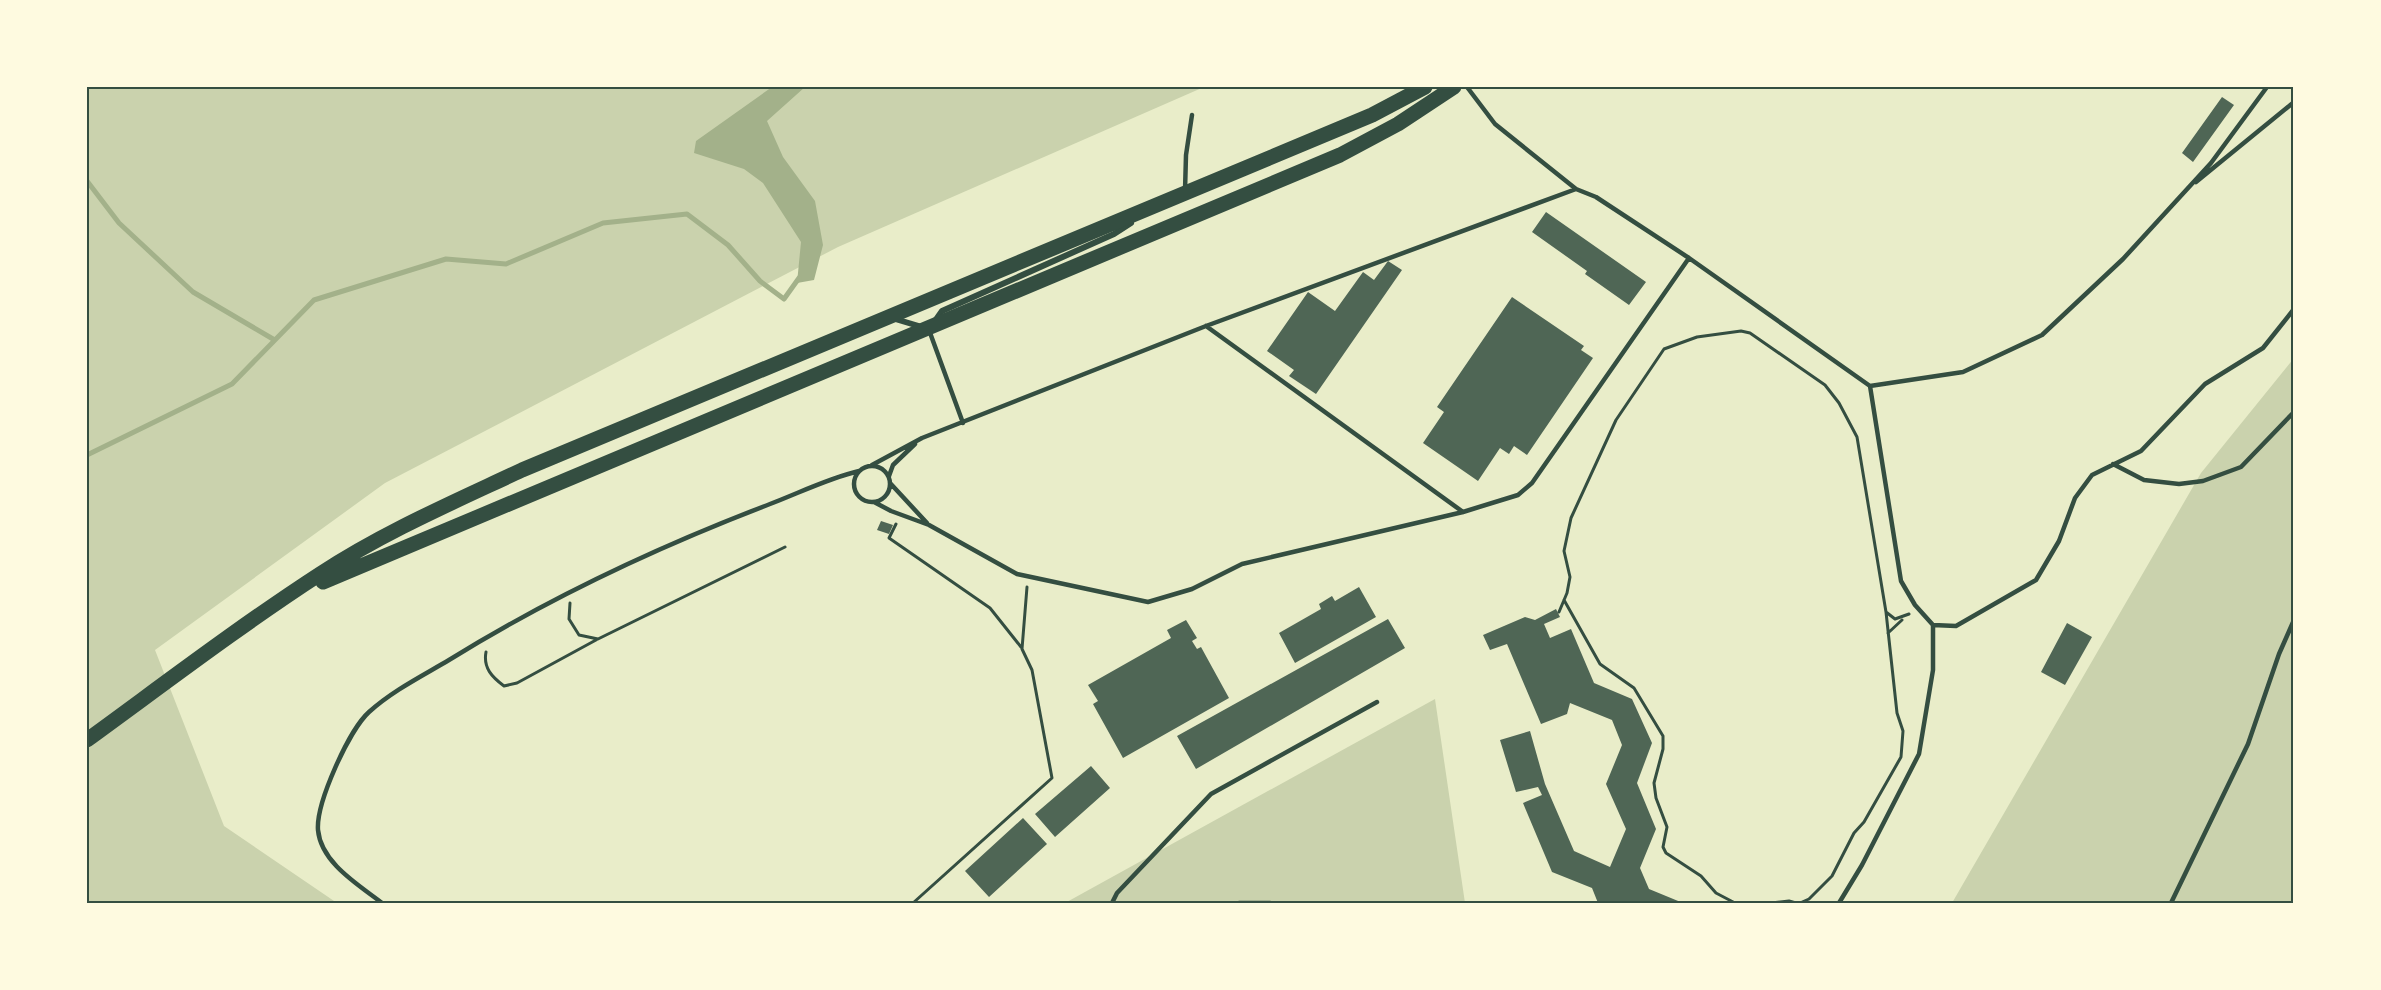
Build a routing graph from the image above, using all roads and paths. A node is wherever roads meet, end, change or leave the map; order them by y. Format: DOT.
graph roads {
  1 [pos="1425,87"];
  2 [pos="1454,87"];
  3 [pos="1467,87"];
  4 [pos="2266,87"];
  5 [pos="2294,102"];
  6 [pos="1192,115"];
  7 [pos="1576,189"];
  8 [pos="1185,194"];
  9 [pos="2183,194"];
  10 [pos="1156,206"];
  11 [pos="1689,258"];
  12 [pos="2294,309"];
  13 [pos="888,317"];
  14 [pos="1206,326"];
  15 [pos="928,328"];
  16 [pos="1870,386"];
  17 [pos="2294,412"];
  18 [pos="963,423"];
  19 [pos="921,438"];
  20 [pos="2113,464"];
  21 [pos="872,465"];
  22 [pos="859,471"];
  23 [pos="890,480"];
  24 [pos="874,502"];
  25 [pos="1463,512"];
  26 [pos="901,515"];
  27 [pos="929,525"];
  28 [pos="785,547"];
  29 [pos="1029,576"];
  30 [pos="577,590"];
  31 [pos="283,600"];
  32 [pos="1564,600"];
  33 [pos="1918,608"];
  34 [pos="1559,612"];
  35 [pos="1886,612"];
  36 [pos="1903,618"];
  37 [pos="2294,621"];
  38 [pos="1933,625"];
  39 [pos="493,633"];
  40 [pos="1888,633"];
  41 [pos="598,639"];
  42 [pos="1022,649"];
  43 [pos="1377,702"];
  44 [pos="87,740"];
  45 [pos="382,903"];
  46 [pos="913,903"];
  47 [pos="1112,903"];
  48 [pos="1239,903"];
  49 [pos="1270,903"];
  50 [pos="1735,903"];
  51 [pos="1771,903"];
  52 [pos="1798,903"];
  53 [pos="1839,903"];
  54 [pos="2171,903"];
  1 -- 8 [label="main road"];
  2 -- 15 [label="main road"];
  3 -- 7 [label="lane"];
  4 -- 9 [label="lane"];
  5 -- 9 [label="lane"];
  6 -- 8 [label="lane"];
  7 -- 11 [label="lane"];
  7 -- 14 [label="lane"];
  8 -- 10 [label="main road"];
  9 -- 16 [label="lane"];
  10 -- 13 [label="main road"];
  10 -- 15 [label="street"];
  11 -- 16 [label="lane"];
  11 -- 25 [label="lane"];
  12 -- 20 [label="lane"];
  13 -- 15 [label="street"];
  13 -- 31 [label="main road"];
  14 -- 18 [label="lane"];
  14 -- 25 [label="lane"];
  15 -- 18 [label="lane"];
  15 -- 31 [label="main road"];
  16 -- 33 [label="lane"];
  17 -- 20 [label="lane"];
  18 -- 19 [label="lane"];
  19 -- 21 [label="lane"];
  19 -- 23 [label="lane"];
  20 -- 38 [label="lane"];
  21 -- 22 [label="lane"];
  21 -- 23 [label="lane"];
  22 -- 24 [label="lane"];
  22 -- 30 [label="lane"];
  23 -- 24 [label="lane"];
  23 -- 27 [label="lane"];
  24 -- 26 [label="lane"];
  25 -- 29 [label="lane"];
  26 -- 27 [label="lane"];
  26 -- 42 [label="path"];
  27 -- 29 [label="lane"];
  28 -- 41 [label="path"];
  29 -- 42 [label="path"];
  30 -- 39 [label="lane"];
  30 -- 41 [label="path"];
  31 -- 44 [label="main road"];
  32 -- 34 [label="path"];
  32 -- 35 [label="path"];
  32 -- 50 [label="path"];
  33 -- 36 [label="path"];
  33 -- 38 [label="lane"];
  35 -- 36 [label="path"];
  35 -- 40 [label="path"];
  36 -- 40 [label="path"];
  37 -- 54 [label="lane"];
  38 -- 53 [label="lane"];
  39 -- 41 [label="path"];
  39 -- 45 [label="lane"];
  40 -- 52 [label="path"];
  42 -- 46 [label="path"];
  43 -- 47 [label="lane"];
  48 -- 49 [label="lane"];
  51 -- 52 [label="path"];
}
